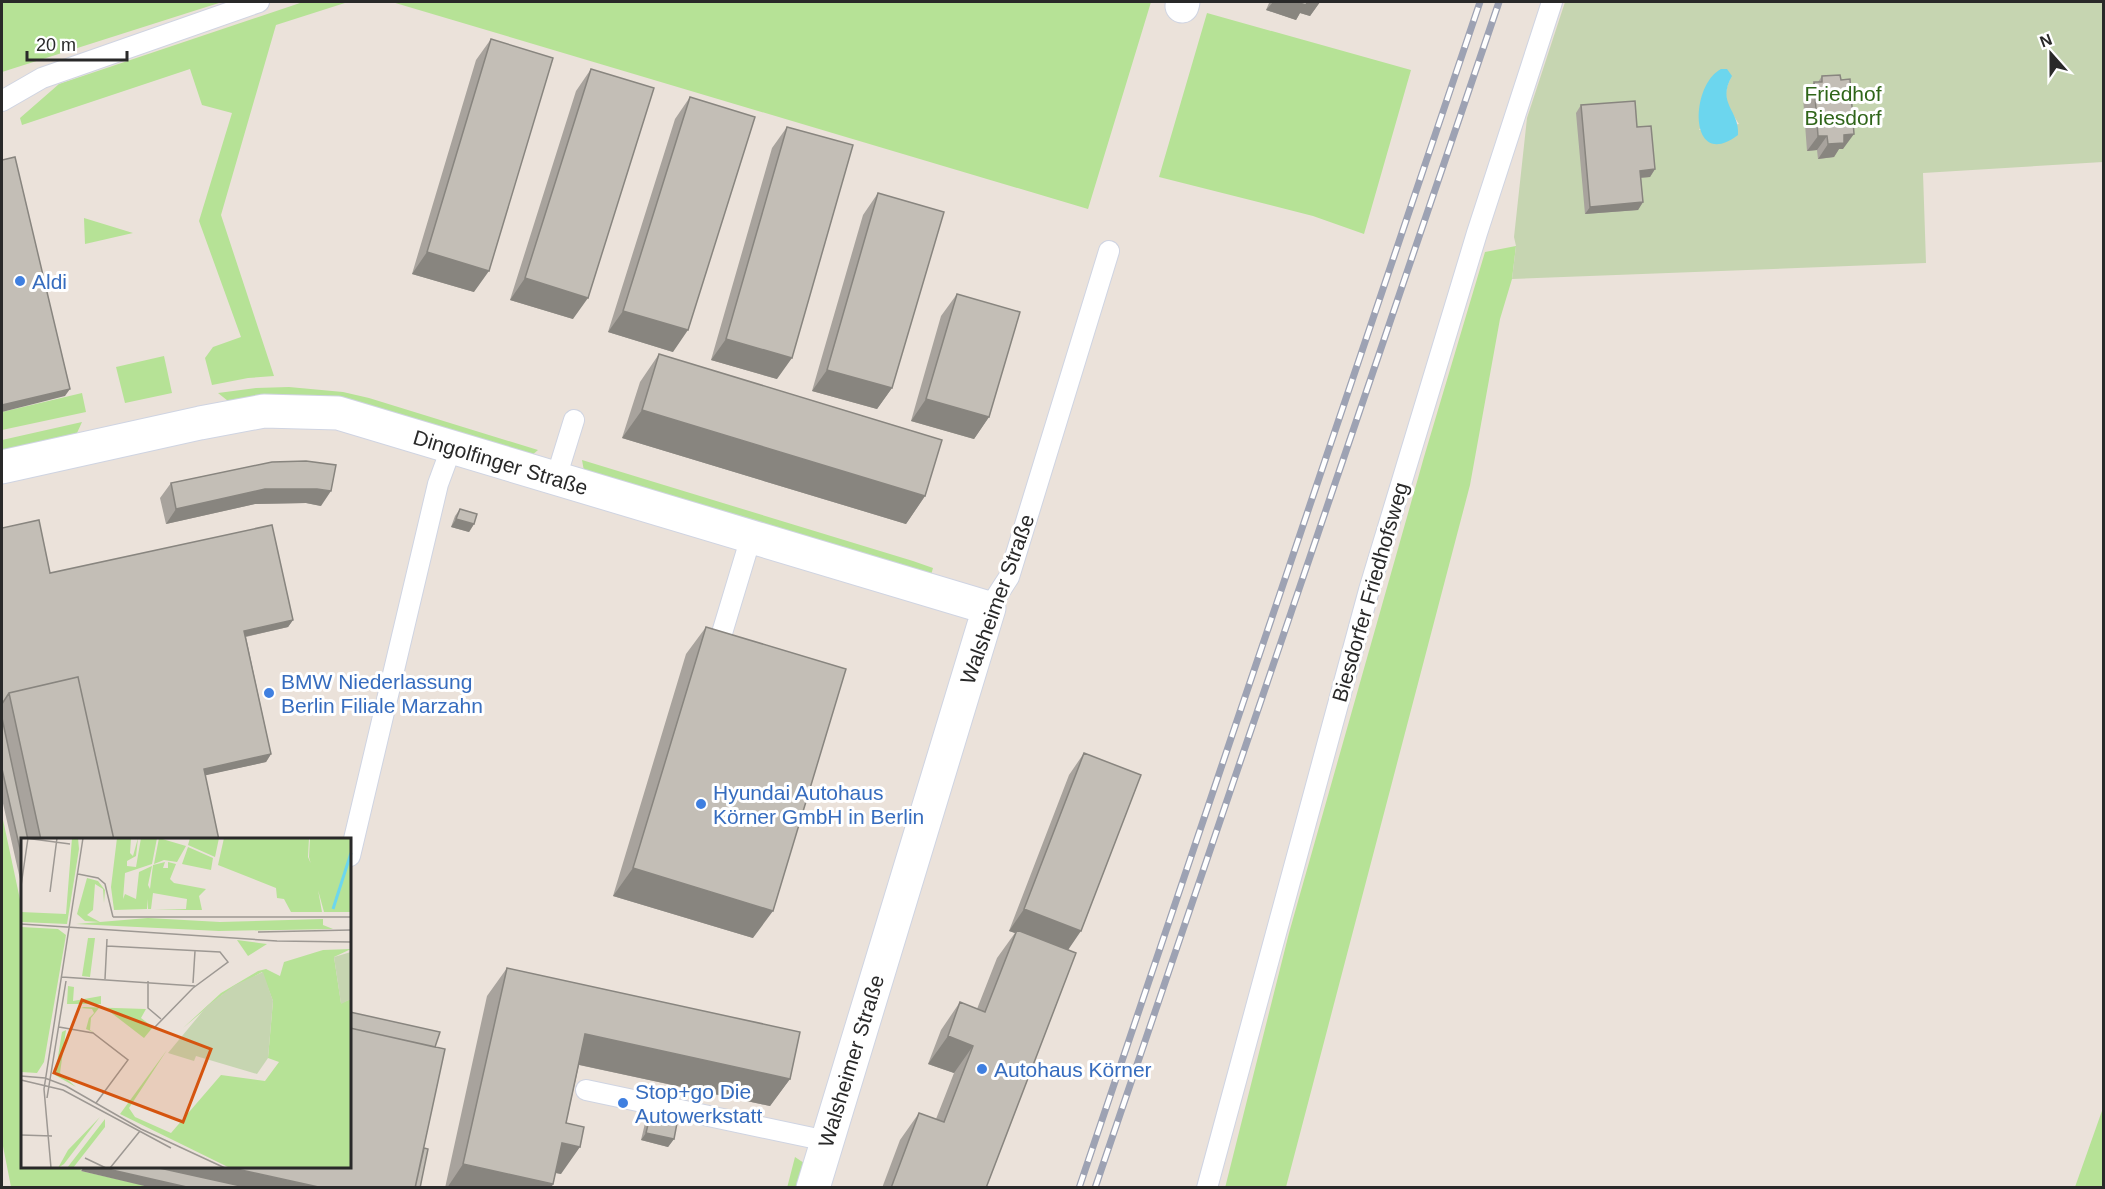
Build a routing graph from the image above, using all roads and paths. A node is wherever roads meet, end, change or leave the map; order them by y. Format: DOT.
graph roads {
  1 [pos="259,2"];
  2 [pos="1552,2"];
  3 [pos="2,100"];
  4 [pos="1109,251"];
  5 [pos="574,420"];
  6 [pos="452,446"];
  7 [pos="2,467"];
  8 [pos="556,478"];
  9 [pos="751,537"];
  10 [pos="989,608"];
  11 [pos="722,633"];
  12 [pos="351,852"];
  13 [pos="586,1090"];
  14 [pos="827,1141"];
  15 [pos="813,1188"];
  16 [pos="1207,1188"];
  1 -- 3 [label="lane"];
  2 -- 16 [label="lane, Biesdorfer Friedhofsweg"];
  4 -- 10 [label="lane, Walsheimer Straße"];
  5 -- 8 [label="lane"];
  6 -- 7 [label="street, Dingolfinger Straße"];
  6 -- 8 [label="street, Dingolfinger Straße"];
  6 -- 12 [label="lane"];
  8 -- 9 [label="street, Dingolfinger Straße"];
  9 -- 10 [label="street, Dingolfinger Straße"];
  9 -- 11 [label="lane"];
  10 -- 14 [label="street, Walsheimer Straße"];
  13 -- 14 [label="lane"];
  14 -- 15 [label="street, Walsheimer Straße"];
}
